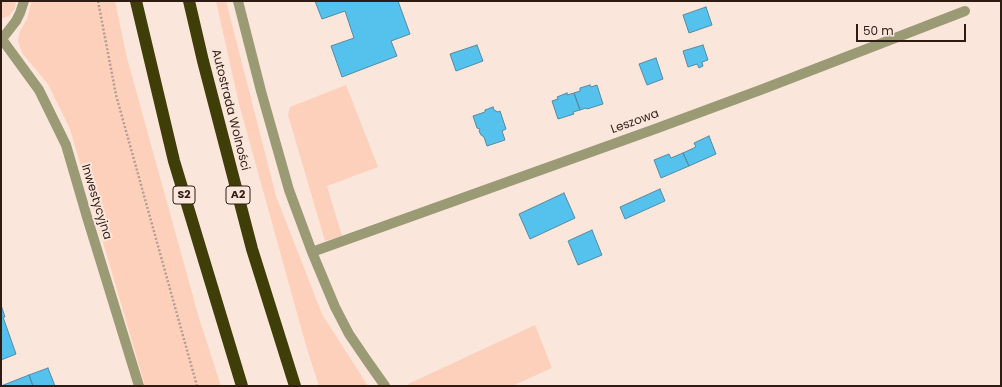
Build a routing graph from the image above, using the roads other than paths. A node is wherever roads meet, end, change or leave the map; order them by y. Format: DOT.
graph roads {
  1 [pos="24,1"];
  2 [pos="136,1"];
  3 [pos="189,1"];
  4 [pos="238,1"];
  5 [pos="965,11"];
  6 [pos="2,38"];
  7 [pos="312,252"];
  8 [pos="139,386"];
  9 [pos="242,386"];
  10 [pos="295,386"];
  11 [pos="386,386"];
  1 -- 6 [label="street"];
  2 -- 9 [label="highway, S2"];
  3 -- 10 [label="highway, Autostrada Wolności / A2"];
  4 -- 7 [label="street"];
  5 -- 7 [label="street, Leszowa"];
  6 -- 8 [label="street, Inwestycyjna"];
  7 -- 11 [label="street"];
}
